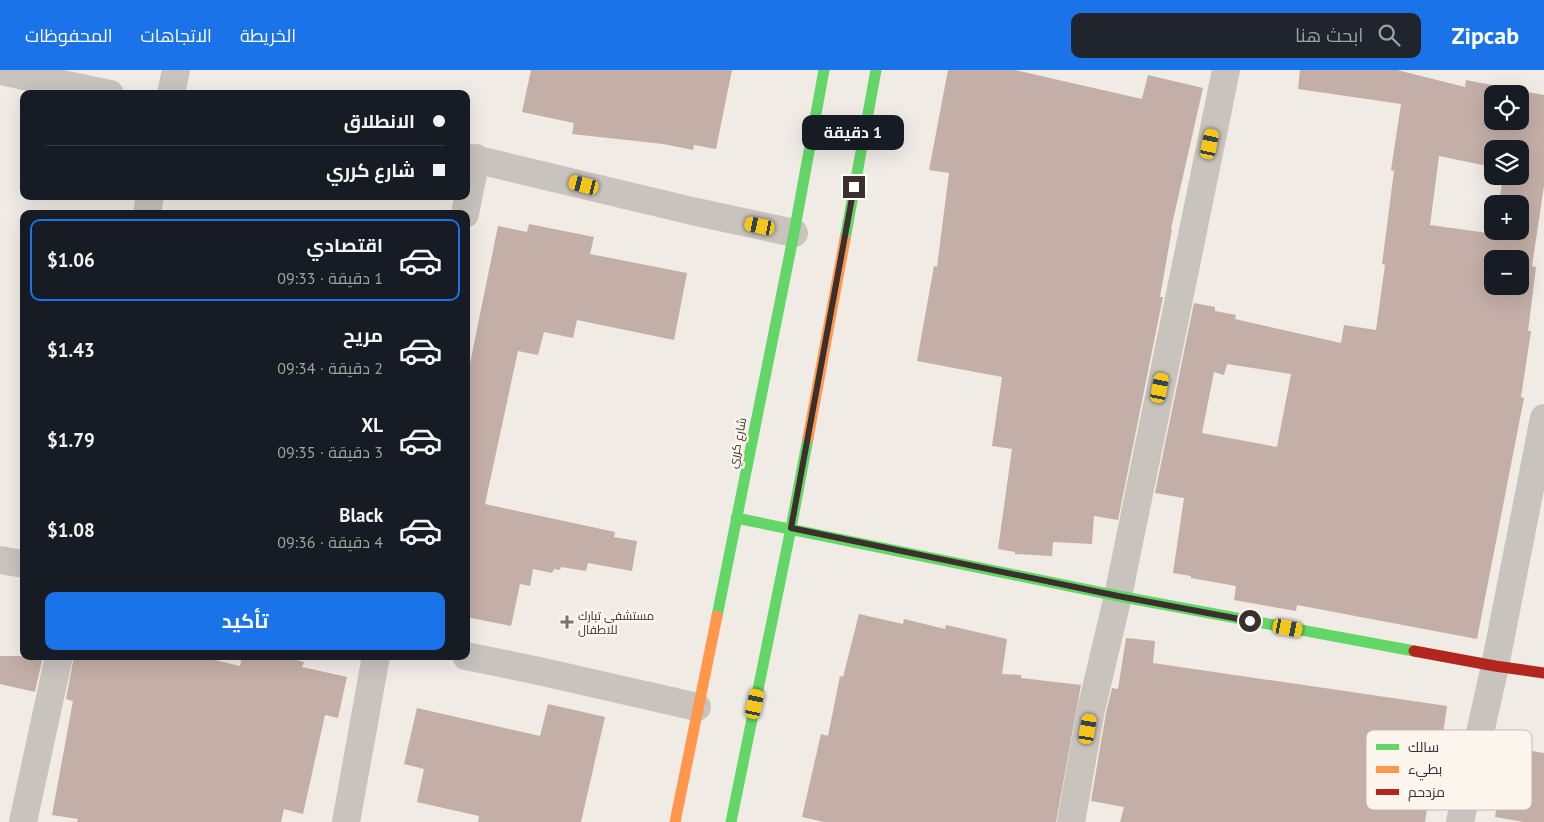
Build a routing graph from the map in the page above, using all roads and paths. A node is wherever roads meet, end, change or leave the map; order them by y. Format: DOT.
graph roads {
  1 [pos="176,70"];
  2 [pos="824,70"];
  3 [pos="876,70"];
  4 [pos="1226,70"];
  5 [pos="0,71"];
  6 [pos="91,90"];
  7 [pos="172,90"];
  8 [pos="471,157"];
  9 [pos="794,233"];
  10 [pos="1544,418"];
  11 [pos="736,518"];
  12 [pos="791,528"];
  13 [pos="0,560"];
  14 [pos="20,563"];
  15 [pos="1118,596"];
  16 [pos="470,657"];
  17 [pos="58,660"];
  18 [pos="375,660"];
  19 [pos="1495,666"];
  20 [pos="1544,673"];
  21 [pos="697,707"];
  22 [pos="1481,730"];
  23 [pos="23,822"];
  24 [pos="346,822"];
  25 [pos="675,822"];
  26 [pos="731,822"];
  27 [pos="1071,822"];
  1 -- 7 [label="street"];
  2 -- 9 [label="main road, شارع كرري"];
  3 -- 12 [label="main road"];
  4 -- 15 [label="street"];
  5 -- 6 [label="street"];
  8 -- 9 [label="street"];
  9 -- 11 [label="main road, شارع كرري"];
  10 -- 19 [label="street"];
  11 -- 12 [label="main road"];
  11 -- 21 [label="main road, شارع كرري"];
  12 -- 15 [label="main road"];
  12 -- 26 [label="main road"];
  13 -- 14 [label="street"];
  15 -- 19 [label="main road"];
  15 -- 27 [label="street"];
  16 -- 21 [label="street"];
  17 -- 23 [label="street"];
  18 -- 24 [label="street"];
  19 -- 20 [label="main road"];
  19 -- 22 [label="street"];
  21 -- 25 [label="main road, شارع كرري"];
}
